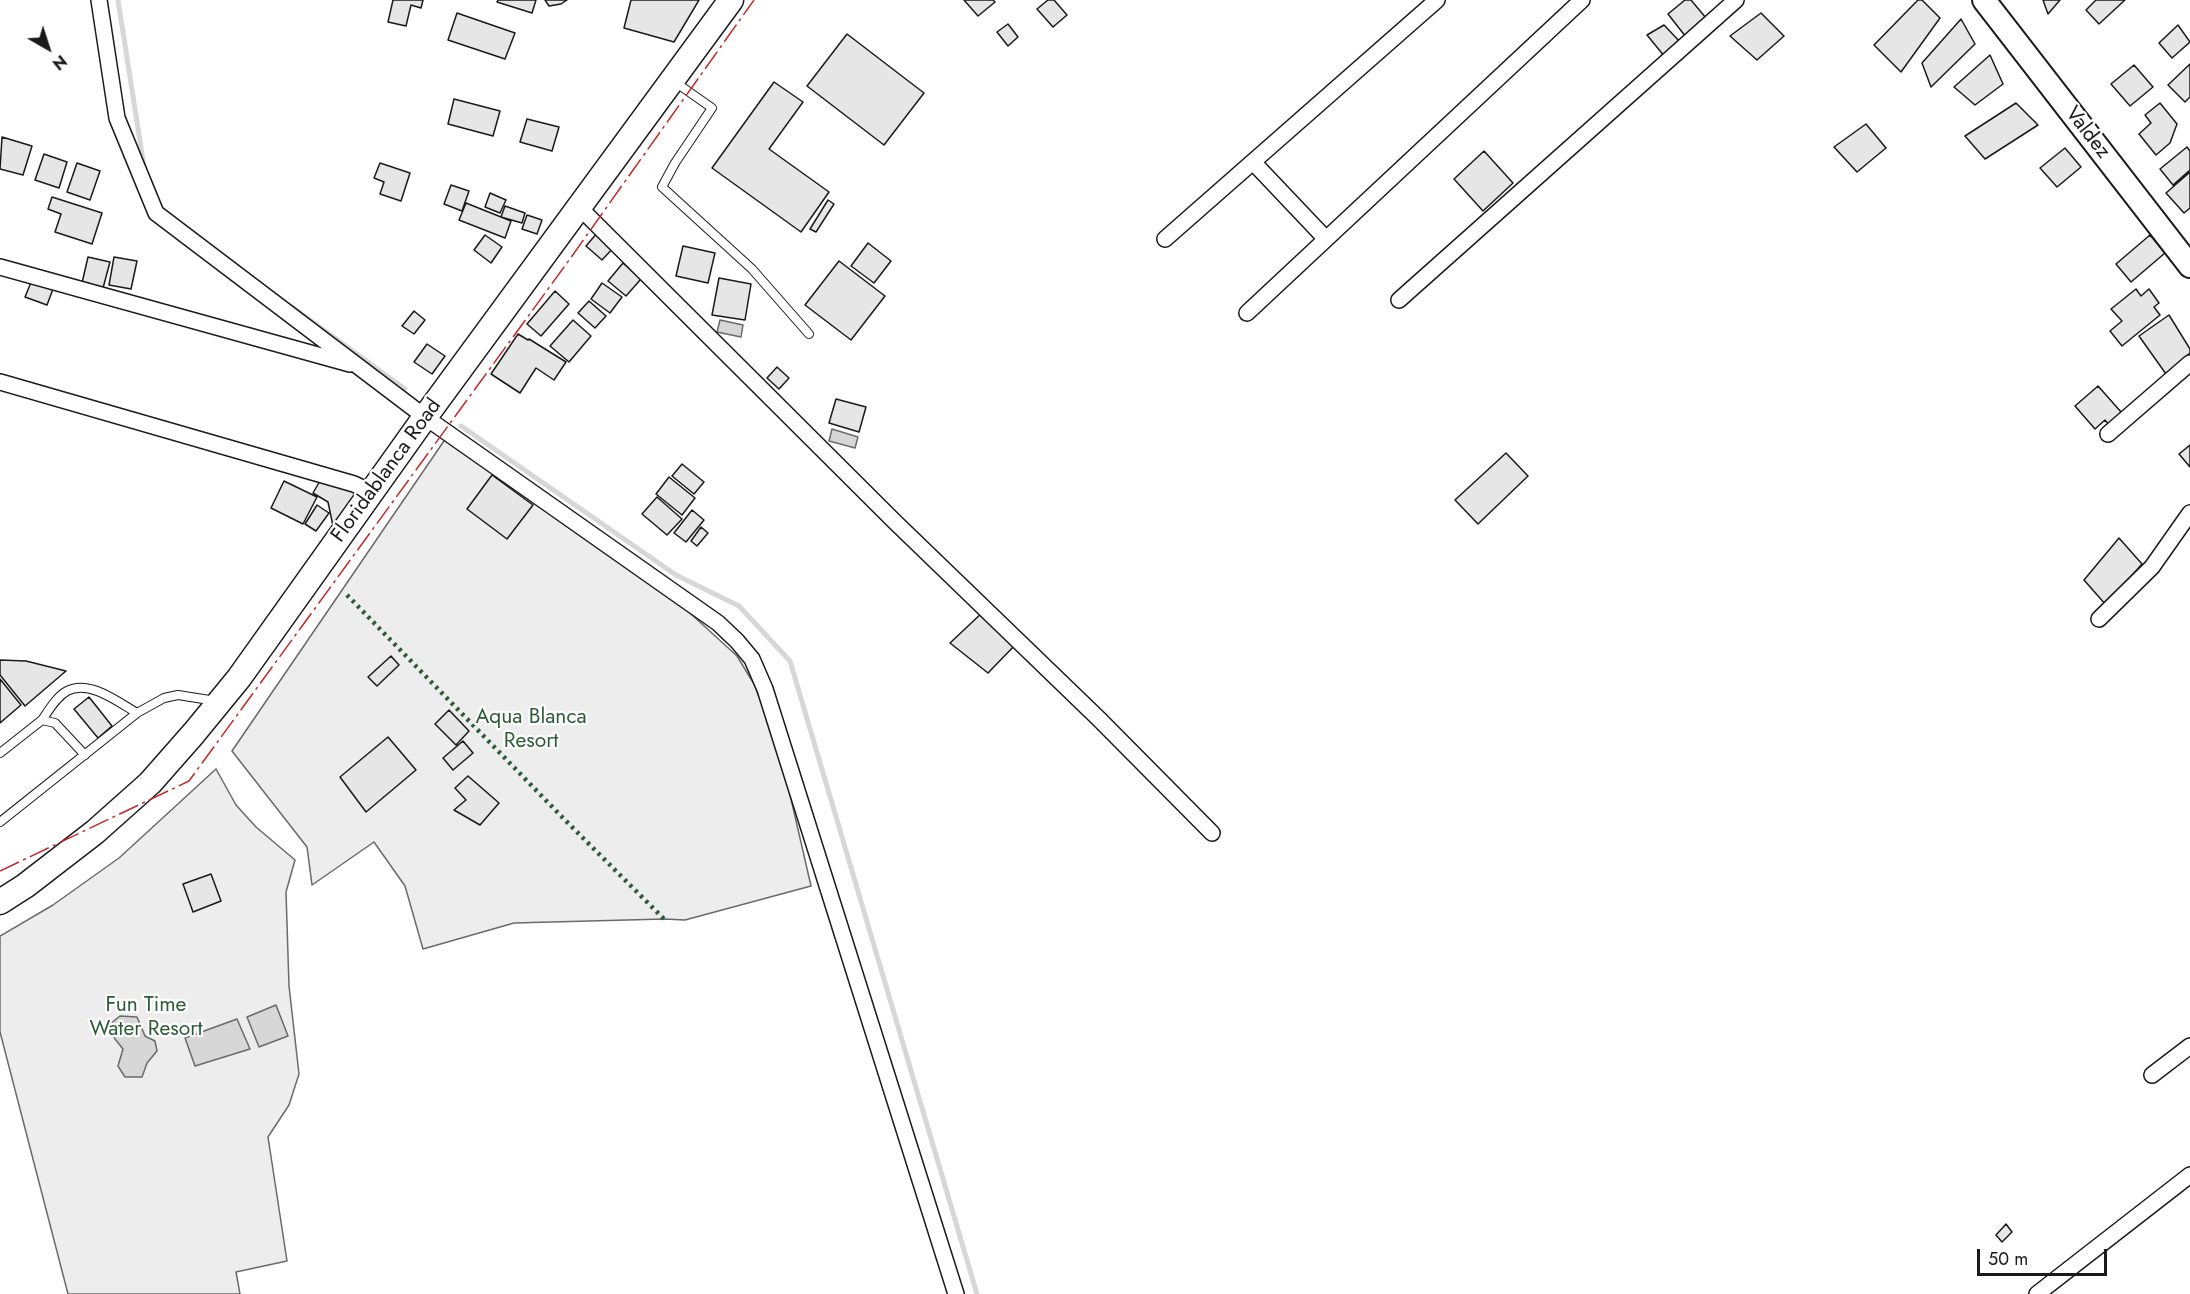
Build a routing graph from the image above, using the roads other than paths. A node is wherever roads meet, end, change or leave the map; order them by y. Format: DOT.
graph roads {
  1 [pos="99,0"];
  2 [pos="731,0"];
  3 [pos="1437,0"];
  4 [pos="1582,0"];
  5 [pos="1736,0"];
  6 [pos="1984,0"];
  7 [pos="671,79"];
  8 [pos="1253,162"];
  9 [pos="578,206"];
  10 [pos="1164,239"];
  11 [pos="1326,239"];
  12 [pos="2190,266"];
  13 [pos="0,267"];
  14 [pos="1399,300"];
  15 [pos="1247,313"];
  16 [pos="809,334"];
  17 [pos="2190,363"];
  18 [pos="357,366"];
  19 [pos="0,382"];
  20 [pos="425,417"];
  21 [pos="2108,434"];
  22 [pos="371,492"];
  23 [pos="2190,513"];
  24 [pos="2099,619"];
  25 [pos="220,701"];
  26 [pos="137,713"];
  27 [pos="42,720"];
  28 [pos="0,753"];
  29 [pos="85,755"];
  30 [pos="0,822"];
  31 [pos="1212,833"];
  32 [pos="0,902"];
  33 [pos="2190,1046"];
  34 [pos="2152,1075"];
  35 [pos="2190,1175"];
  36 [pos="956,1294"];
  37 [pos="2037,1294"];
  1 -- 18 [label="street"];
  2 -- 7 [label="main road, Floridablanca Road"];
  3 -- 8 [label="street"];
  4 -- 11 [label="street"];
  5 -- 14 [label="street"];
  6 -- 12 [label="street, Valdez"];
  7 -- 9 [label="main road, Floridablanca Road"];
  7 -- 16 [label="lane"];
  8 -- 10 [label="street"];
  8 -- 11 [label="street"];
  9 -- 20 [label="main road, Floridablanca Road"];
  9 -- 31 [label="street"];
  11 -- 15 [label="street"];
  13 -- 18 [label="street"];
  17 -- 21 [label="street"];
  18 -- 20 [label="street"];
  19 -- 22 [label="street"];
  20 -- 22 [label="main road, Floridablanca Road"];
  20 -- 36 [label="street"];
  22 -- 25 [label="main road, Floridablanca Road"];
  23 -- 24 [label="street"];
  25 -- 26 [label="lane"];
  25 -- 32 [label="main road, Floridablanca Road"];
  26 -- 27 [label="lane"];
  26 -- 29 [label="lane"];
  27 -- 28 [label="lane"];
  27 -- 29 [label="lane"];
  29 -- 30 [label="lane"];
  33 -- 34 [label="street"];
  35 -- 37 [label="street"];
}
